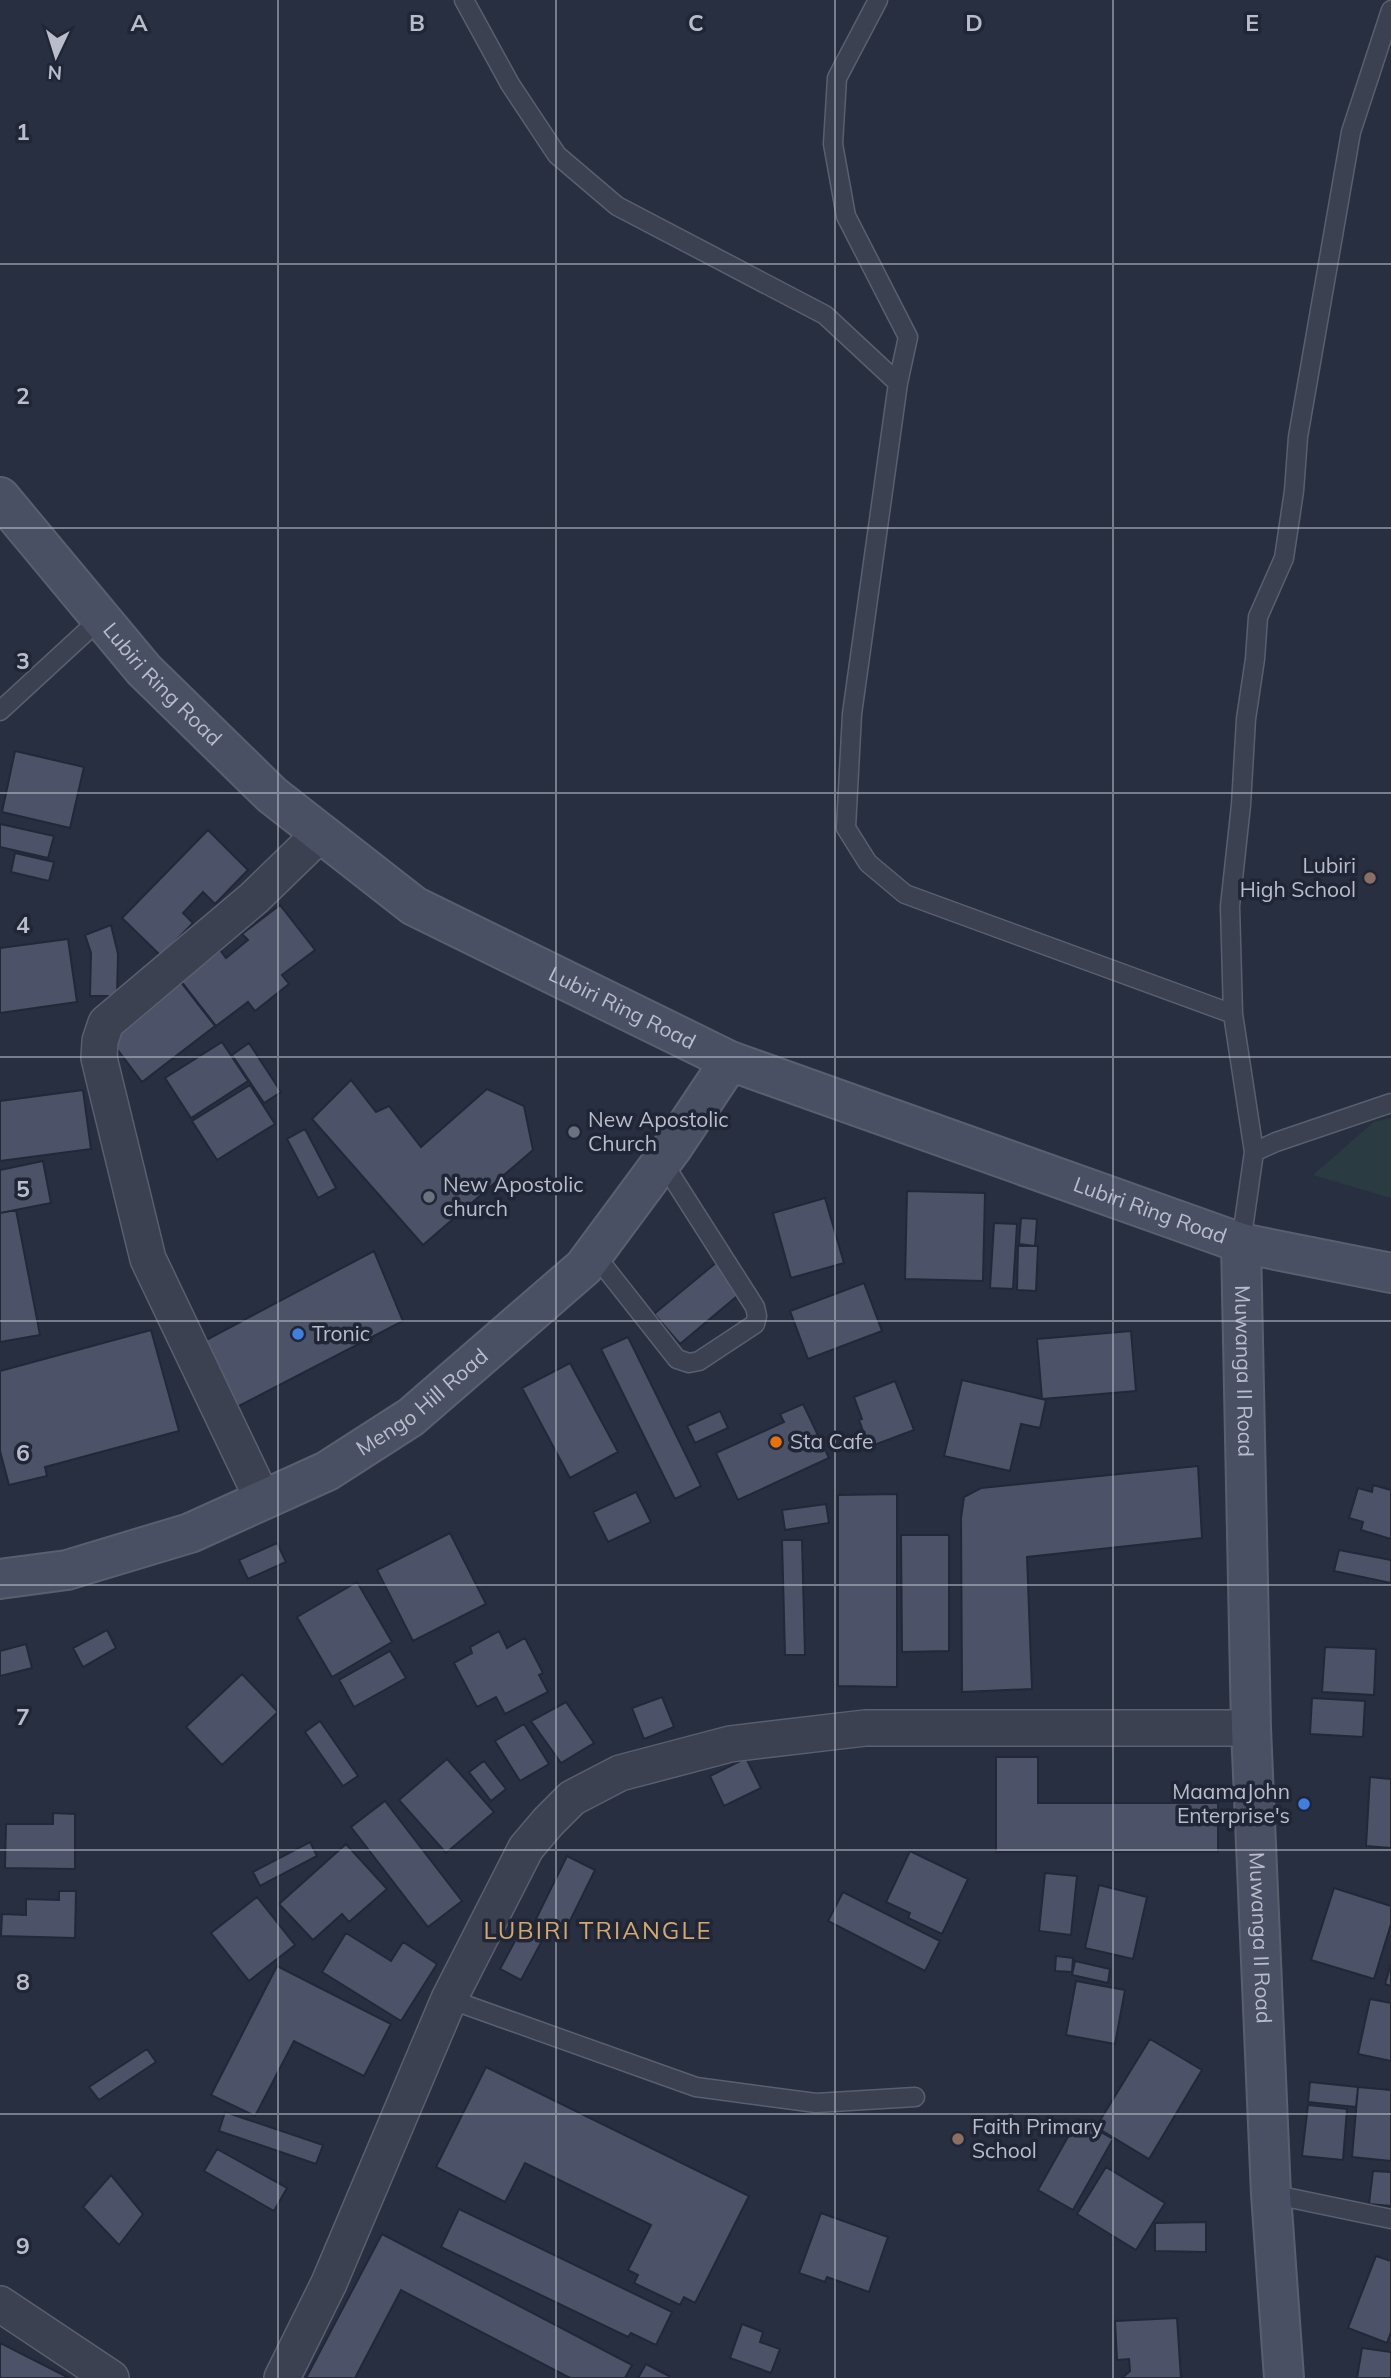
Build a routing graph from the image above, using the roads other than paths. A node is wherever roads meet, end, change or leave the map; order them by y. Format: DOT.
graph roads {
  1 [pos="464,0"];
  2 [pos="878,0"];
  3 [pos="1391,10"];
  4 [pos="898,383"];
  5 [pos="0,497"];
  6 [pos="101,618"];
  7 [pos="0,711"];
  8 [pos="321,833"];
  9 [pos="1233,1014"];
  10 [pos="730,1061"];
  11 [pos="1391,1103"];
  12 [pos="1254,1153"];
  13 [pos="662,1161"];
  14 [pos="1241,1243"];
  15 [pos="595,1255"];
  16 [pos="1391,1273"];
  17 [pos="263,1500"];
  18 [pos="0,1579"];
  19 [pos="1251,1728"];
  20 [pos="449,1999"];
  21 [pos="915,2097"];
  22 [pos="1271,2194"];
  23 [pos="1391,2219"];
  24 [pos="0,2304"];
  25 [pos="111,2378"];
  26 [pos="282,2378"];
  27 [pos="1284,2378"];
  1 -- 4 [label="lane"];
  2 -- 4 [label="lane"];
  3 -- 9 [label="lane"];
  4 -- 9 [label="lane"];
  5 -- 6 [label="main road, Lubiri Ring Road"];
  6 -- 7 [label="lane"];
  6 -- 8 [label="main road, Lubiri Ring Road"];
  8 -- 10 [label="main road, Lubiri Ring Road"];
  8 -- 17 [label="street"];
  9 -- 12 [label="lane"];
  10 -- 13 [label="main road, Mengo Hill Road"];
  10 -- 14 [label="main road, Lubiri Ring Road"];
  11 -- 12 [label="lane"];
  12 -- 14 [label="lane"];
  13 -- 15 [label="main road, Mengo Hill Road"];
  13 -- 15 [label="lane"];
  14 -- 16 [label="main road, Lubiri Ring Road"];
  14 -- 19 [label="main road, Muwanga II Road"];
  15 -- 17 [label="main road, Mengo Hill Road"];
  17 -- 18 [label="main road, Mengo Hill Road"];
  19 -- 20 [label="street"];
  19 -- 22 [label="main road, Muwanga II Road"];
  20 -- 21 [label="lane"];
  20 -- 26 [label="street"];
  22 -- 23 [label="lane"];
  22 -- 27 [label="main road, Muwanga II Road"];
  24 -- 25 [label="street"];
}
